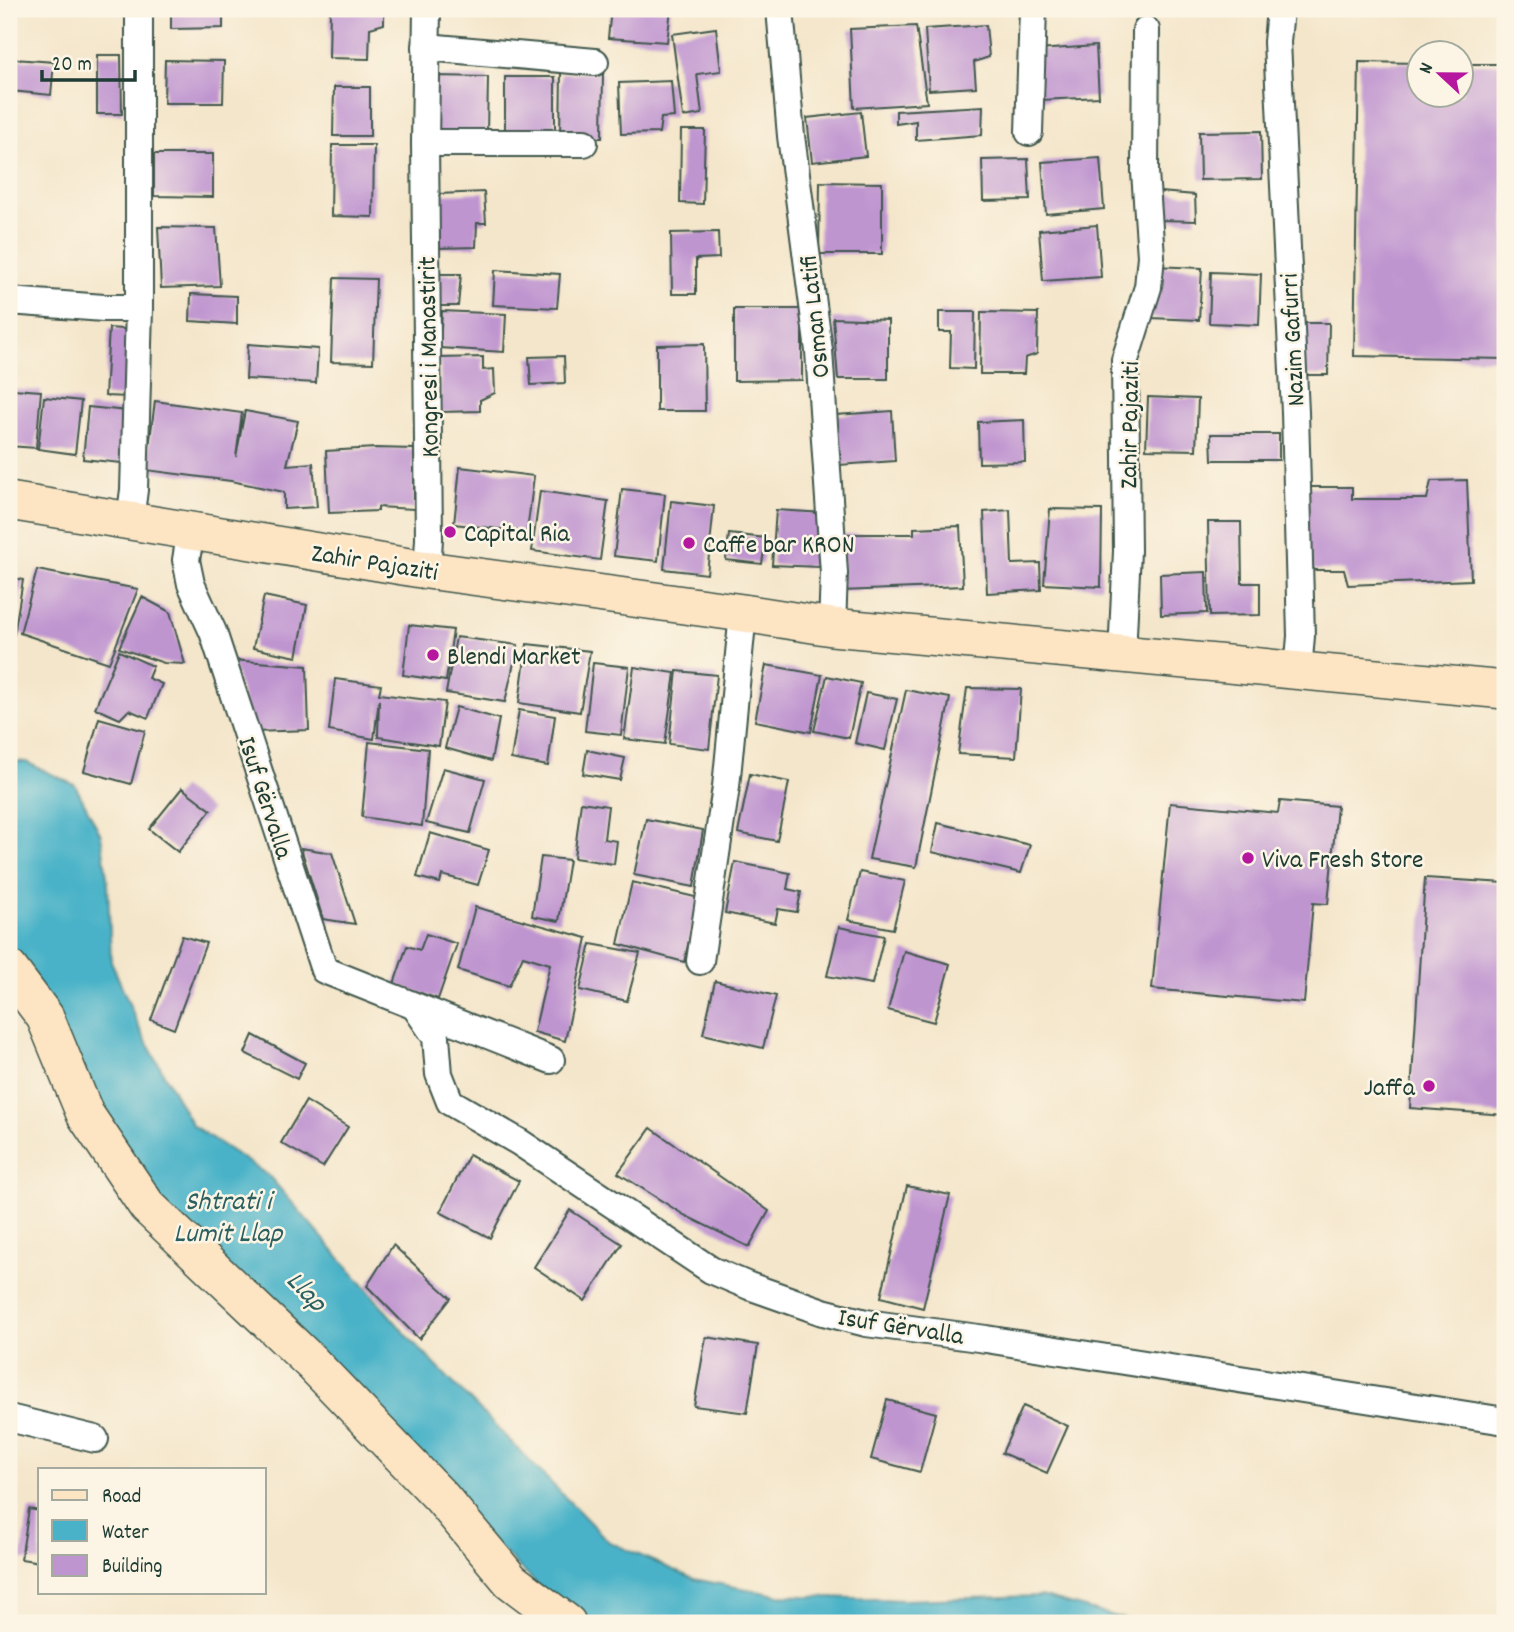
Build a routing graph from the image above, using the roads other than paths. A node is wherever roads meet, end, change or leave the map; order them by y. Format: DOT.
graph roads {
  1 [pos="139,9"];
  2 [pos="427,9"];
  3 [pos="780,9"];
  4 [pos="1032,9"];
  5 [pos="1280,9"];
  6 [pos="1146,30"];
  7 [pos="426,47"];
  8 [pos="595,62"];
  9 [pos="1030,132"];
  10 [pos="425,143"];
  11 [pos="584,143"];
  12 [pos="9,301"];
  13 [pos="139,308"];
  14 [pos="9,501"];
  15 [pos="130,520"];
  16 [pos="191,530"];
  17 [pos="426,570"];
  18 [pos="743,613"];
  19 [pos="832,627"];
  20 [pos="1122,655"];
  21 [pos="1298,671"];
  22 [pos="1505,690"];
  23 [pos="700,961"];
  24 [pos="9,970"];
  25 [pos="416,1008"];
  26 [pos="551,1060"];
  27 [pos="9,1418"];
  28 [pos="1505,1421"];
  29 [pos="95,1439"];
  30 [pos="567,1623"];
  1 -- 13 [label="street"];
  2 -- 7 [label="street, Kongresi i Manastirit"];
  3 -- 19 [label="street, Osman Latifi"];
  4 -- 9 [label="street"];
  5 -- 21 [label="street, Nazim Gafurri"];
  6 -- 20 [label="street, Zahir Pajaziti"];
  7 -- 8 [label="street"];
  7 -- 10 [label="street, Kongresi i Manastirit"];
  10 -- 11 [label="street"];
  10 -- 17 [label="street, Kongresi i Manastirit"];
  12 -- 13 [label="street"];
  13 -- 15 [label="street"];
  14 -- 15 [label="main road, Zahir Pajaziti"];
  15 -- 16 [label="main road, Zahir Pajaziti"];
  16 -- 17 [label="main road, Zahir Pajaziti"];
  16 -- 25 [label="street, Isuf Gërvalla"];
  17 -- 18 [label="main road, Zahir Pajaziti"];
  18 -- 19 [label="main road, Zahir Pajaziti"];
  18 -- 23 [label="street"];
  19 -- 20 [label="main road, Zahir Pajaziti"];
  20 -- 21 [label="main road, Zahir Pajaziti"];
  21 -- 22 [label="main road, Zahir Pajaziti"];
  24 -- 30 [label="main road"];
  25 -- 26 [label="street, Isuf Gërvalla"];
  25 -- 28 [label="street, Isuf Gërvalla"];
  27 -- 29 [label="street"];
}
